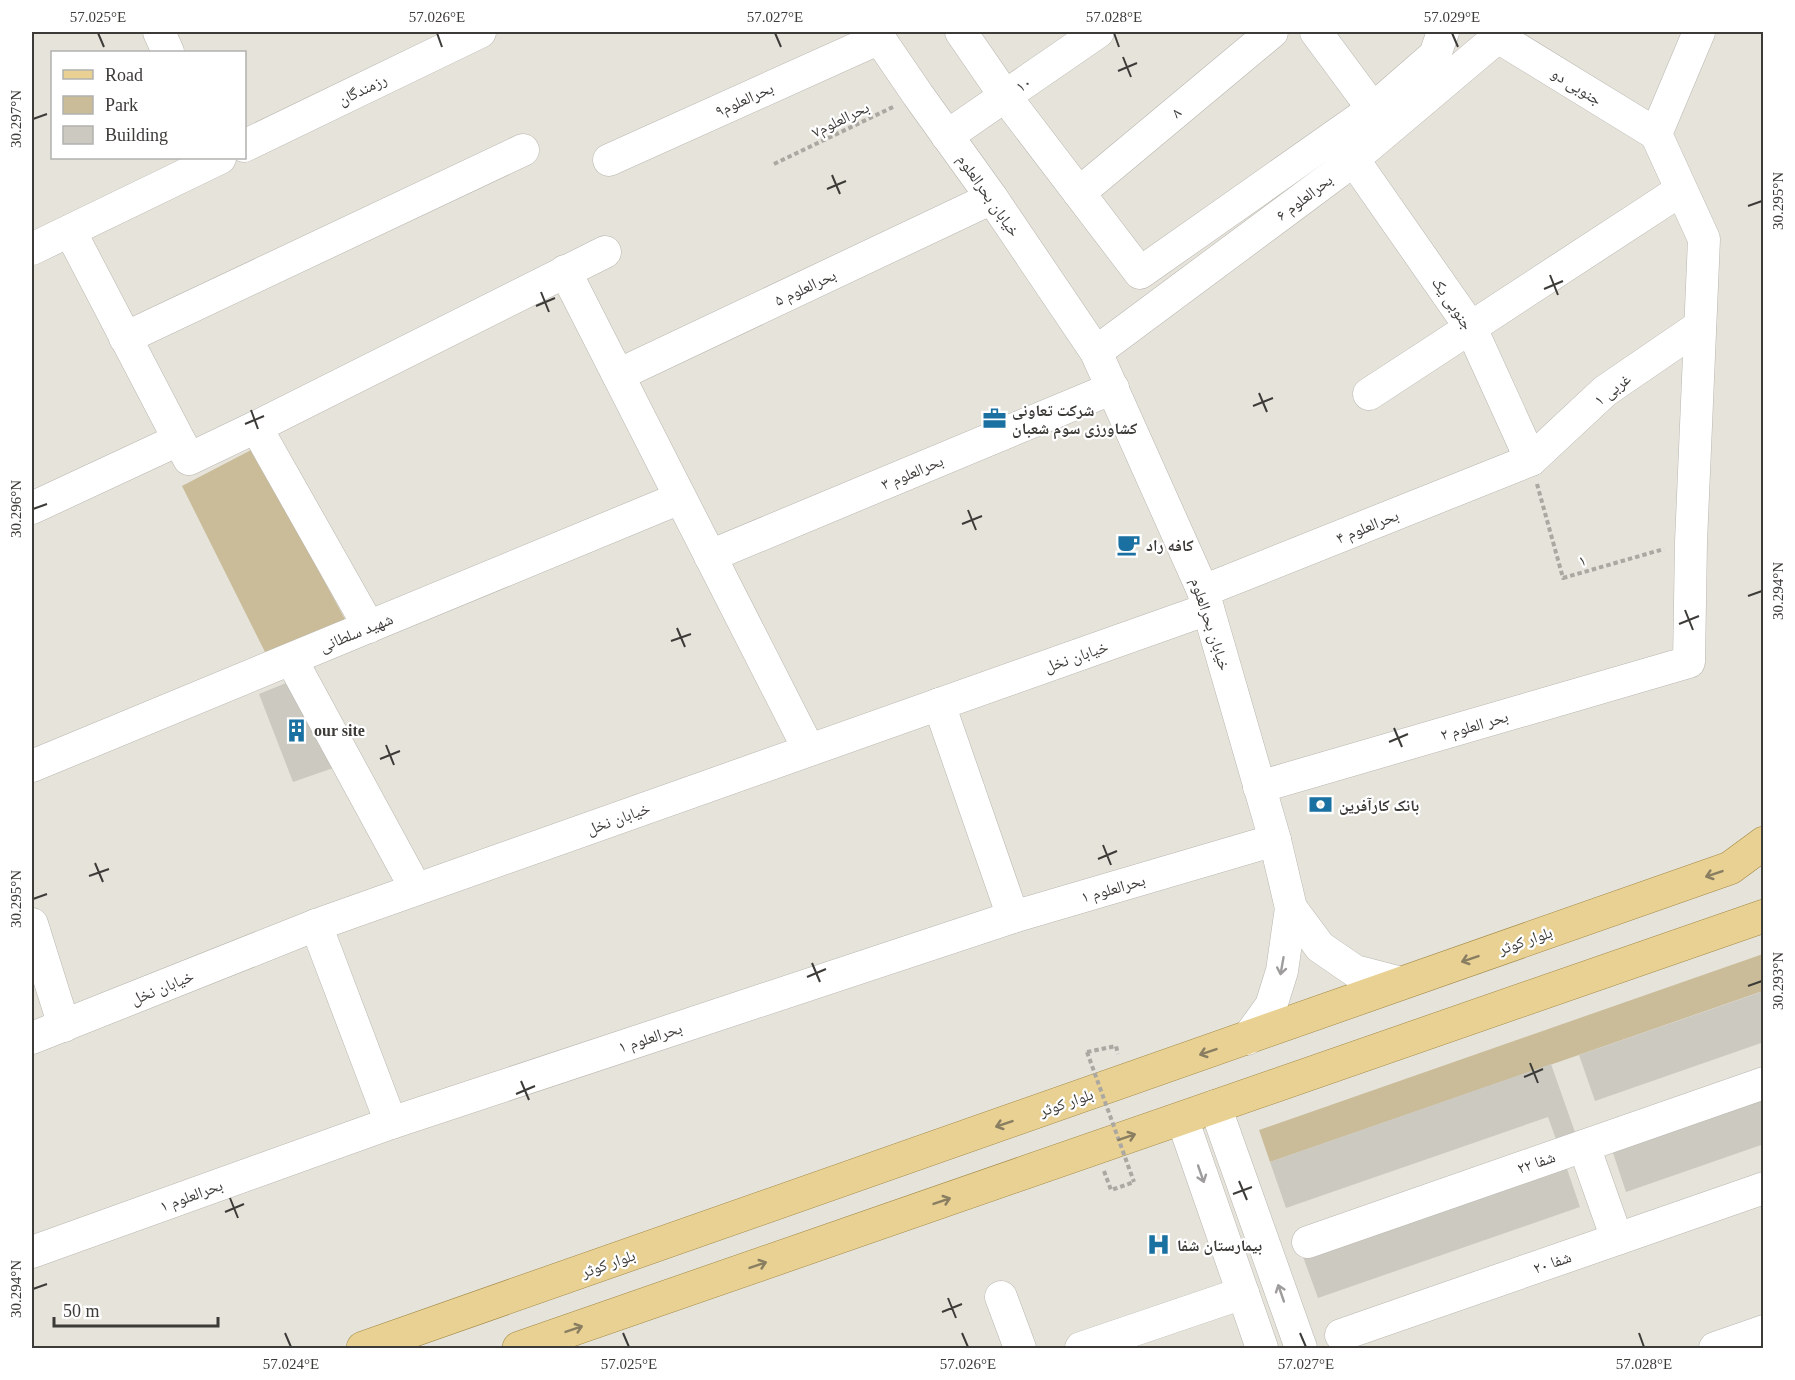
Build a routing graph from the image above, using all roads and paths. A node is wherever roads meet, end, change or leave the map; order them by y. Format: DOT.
graph roads {
  1 [pos="159,32"];
  2 [pos="480,32"];
  3 [pos="961,32"];
  4 [pos="1098,32"];
  5 [pos="1272,32"];
  6 [pos="1316,32"];
  7 [pos="1443,32"];
  8 [pos="1699,32"];
  9 [pos="878,34"];
  10 [pos="1500,34"];
  11 [pos="168,51"];
  12 [pos="918,95"];
  13 [pos="1005,96"];
  14 [pos="1373,109"];
  15 [pos="1656,134"];
  16 [pos="947,136"];
  17 [pos="246,145"];
  18 [pos="523,150"];
  19 [pos="215,159"];
  20 [pos="1353,159"];
  21 [pos="609,160"];
  22 [pos="774,164"];
  23 [pos="1681,190"];
  24 [pos="1079,193"];
  25 [pos="992,198"];
  26 [pos="70,231"];
  27 [pos="32,249"];
  28 [pos="605,252"];
  29 [pos="565,271"];
  30 [pos="1700,326"];
  31 [pos="1471,327"];
  32 [pos="125,338"];
  33 [pos="1096,352"];
  34 [pos="618,375"];
  35 [pos="1113,388"];
  36 [pos="1369,394"];
  37 [pos="256,427"];
  38 [pos="178,440"];
  39 [pos="1531,460"];
  40 [pos="680,498"];
  41 [pos="32,508"];
  42 [pos="1691,542"];
  43 [pos="710,556"];
  44 [pos="1206,600"];
  45 [pos="369,627"];
  46 [pos="291,659"];
  47 [pos="939,704"];
  48 [pos="809,750"];
  49 [pos="32,766"];
  50 [pos="1259,787"];
  51 [pos="1275,840"];
  52 [pos="1764,843"];
  53 [pos="416,889"];
  54 [pos="1291,908"];
  55 [pos="1764,916"];
  56 [pos="1013,917"];
  57 [pos="32,924"];
  58 [pos="316,925"];
  59 [pos="1401,983"];
  60 [pos="64,1026"];
  61 [pos="32,1038"];
  62 [pos="1247,1039"];
  63 [pos="1116,1046"];
  64 [pos="1764,1083"];
  65 [pos="1215,1106"];
  66 [pos="1182,1119"];
  67 [pos="391,1124"];
  68 [pos="1584,1146"];
  69 [pos="1764,1188"];
  70 [pos="1111,1190"];
  71 [pos="1617,1239"];
  72 [pos="1308,1242"];
  73 [pos="32,1252"];
  74 [pos="1243,1293"];
  75 [pos="1001,1297"];
  76 [pos="1764,1331"];
  77 [pos="1341,1335"];
  78 [pos="363,1348"];
  79 [pos="519,1348"];
  80 [pos="1020,1348"];
  81 [pos="1080,1348"];
  82 [pos="1262,1348"];
  83 [pos="1301,1348"];
  84 [pos="1715,1348"];
  1 -- 11 [label="street"];
  2 -- 17 [label="street, رزمندگان"];
  3 -- 13 [label="street"];
  4 -- 13 [label="street, ۱۰"];
  5 -- 24 [label="street, ۸"];
  6 -- 14 [label="street"];
  7 -- 14 [label="street"];
  8 -- 15 [label="street"];
  9 -- 12 [label="street, خیابان بحرالعلوم"];
  9 -- 21 [label="street, بحرالعلوم۹"];
  10 -- 15 [label="street, جنوبی دو"];
  10 -- 20 [label="street, بحرالعلوم ۶"];
  12 -- 16 [label="street, خیابان بحرالعلوم"];
  12 -- 22 [label="path, بحرالعلوم۷"];
  13 -- 16 [label="street, ۱۰"];
  13 -- 24 [label="street"];
  14 -- 24 [label="street"];
  15 -- 23 [label="street"];
  16 -- 25 [label="street, خیابان بحرالعلوم"];
  18 -- 32 [label="street"];
  19 -- 26 [label="street"];
  20 -- 31 [label="street, جنوبی یک"];
  20 -- 33 [label="street, بحرالعلوم ۶"];
  23 -- 30 [label="street"];
  23 -- 31 [label="street"];
  25 -- 33 [label="street, خیابان بحرالعلوم"];
  25 -- 34 [label="street, بحرالعلوم ۵"];
  26 -- 27 [label="street"];
  26 -- 32 [label="street"];
  28 -- 29 [label="street"];
  29 -- 34 [label="street"];
  29 -- 37 [label="street"];
  30 -- 39 [label="street, غربی ۱"];
  30 -- 42 [label="street"];
  31 -- 36 [label="street"];
  31 -- 39 [label="street, جنوبی یک"];
  32 -- 38 [label="street"];
  33 -- 35 [label="street, خیابان بحرالعلوم"];
  34 -- 40 [label="street"];
  35 -- 43 [label="street, بحرالعلوم ۳"];
  35 -- 44 [label="street, خیابان بحرالعلوم"];
  37 -- 38 [label="street"];
  37 -- 45 [label="street"];
  38 -- 41 [label="street"];
  39 -- 42 [label="path, ۱"];
  39 -- 44 [label="street, بحرالعلوم ۴"];
  40 -- 43 [label="street"];
  40 -- 45 [label="street, شهید سلطانی"];
  42 -- 50 [label="street, بحر العلوم ۲"];
  43 -- 48 [label="street"];
  44 -- 47 [label="street, خیابان نخل"];
  44 -- 50 [label="street, خیابان بحرالعلوم"];
  45 -- 46 [label="street, شهید سلطانی"];
  46 -- 49 [label="street, شهید سلطانی"];
  46 -- 53 [label="street"];
  47 -- 48 [label="street, خیابان نخل"];
  47 -- 56 [label="street"];
  48 -- 53 [label="street, خیابان نخل"];
  50 -- 51 [label="street, خیابان بحرالعلوم"];
  51 -- 54 [label="street, خیابان بحرالعلوم"];
  51 -- 56 [label="street, بحرالعلوم ۱"];
  52 -- 59 [label="main road, بلوار کوثر, one-way"];
  53 -- 58 [label="street, خیابان نخل"];
  54 -- 59 [label="street, خیابان بحرالعلوم"];
  54 -- 62 [label="street, one-way"];
  55 -- 65 [label="main road"];
  56 -- 67 [label="street, بحرالعلوم ۱"];
  57 -- 60 [label="street"];
  58 -- 60 [label="street, خیابان نخل"];
  58 -- 67 [label="street"];
  59 -- 62 [label="main road, بلوار کوثر"];
  60 -- 61 [label="street, خیابان نخل"];
  62 -- 78 [label="main road, بلوار کوثر, one-way"];
  63 -- 70 [label="path, bridge"];
  64 -- 68 [label="street, شفا ۲۲"];
  65 -- 66 [label="main road"];
  83 -- 65 [label="street, one-way"];
  66 -- 74 [label="street, one-way"];
  79 -- 66 [label="main road, one-way"];
  67 -- 73 [label="street, بحرالعلوم ۱"];
  68 -- 71 [label="street"];
  68 -- 72 [label="street, شفا ۲۲"];
  69 -- 71 [label="street, شفا ۲۰"];
  71 -- 77 [label="street, شفا ۲۰"];
  74 -- 81 [label="street"];
  74 -- 82 [label="street"];
  75 -- 80 [label="street"];
  76 -- 84 [label="street"];
}
